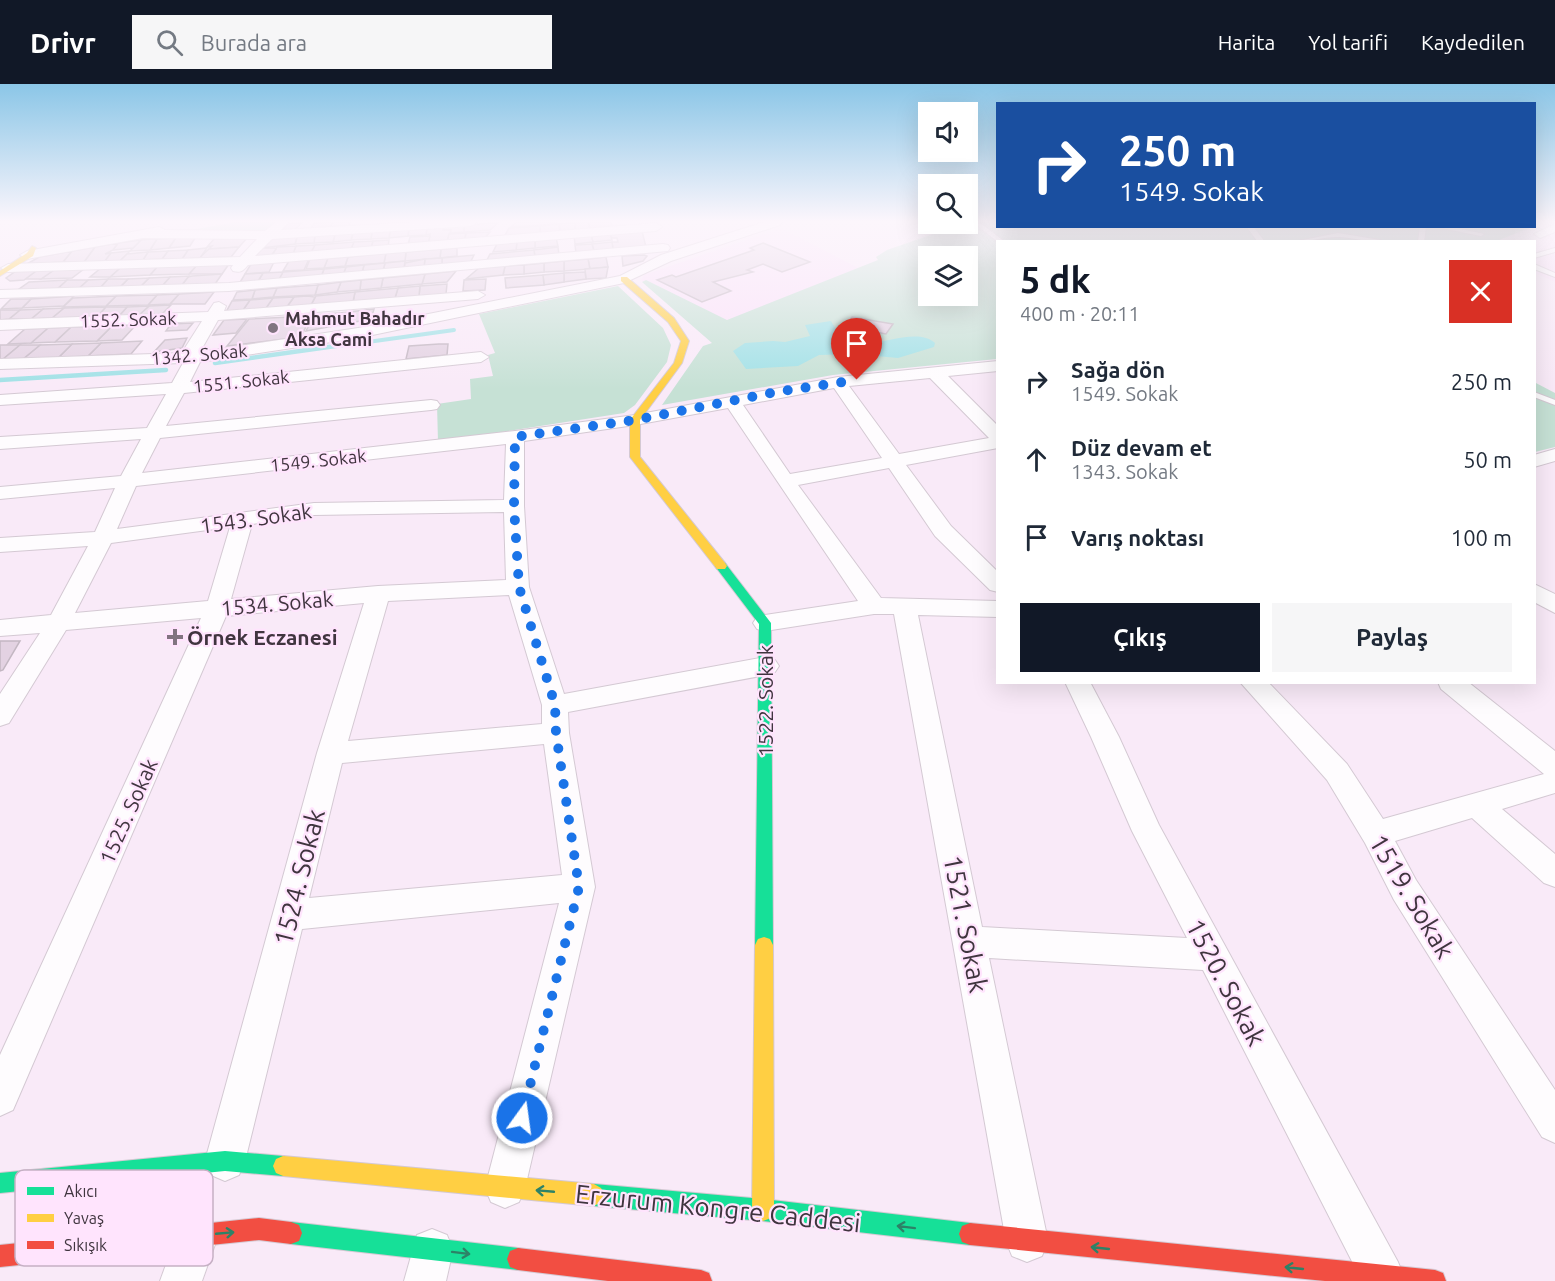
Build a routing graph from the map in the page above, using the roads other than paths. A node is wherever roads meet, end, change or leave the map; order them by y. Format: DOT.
graph roads {
  1 [pos="234,278"];
  2 [pos="341,278"];
  3 [pos="463,278"];
  4 [pos="624,279"];
  5 [pos="457,286"];
  6 [pos="580,287"];
  7 [pos="229,288"];
  8 [pos="0,294"];
  9 [pos="214,316"];
  10 [pos="0,325"];
  11 [pos="481,357"];
  12 [pos="194,358"];
  13 [pos="0,363"];
  14 [pos="996,366"];
  15 [pos="933,371"];
  16 [pos="838,382"];
  17 [pos="178,388"];
  18 [pos="1536,395"];
  19 [pos="0,400"];
  20 [pos="732,400"];
  21 [pos="1555,403"];
  22 [pos="431,405"];
  23 [pos="635,420"];
  24 [pos="156,433"];
  25 [pos="515,437"];
  26 [pos="996,437"];
  27 [pos="996,439"];
  28 [pos="0,442"];
  29 [pos="1555,455"];
  30 [pos="1536,460"];
  31 [pos="894,461"];
  32 [pos="128,481"];
  33 [pos="784,481"];
  34 [pos="0,493"];
  35 [pos="514,506"];
  36 [pos="243,520"];
  37 [pos="103,538"];
  38 [pos="0,545"];
  39 [pos="996,583"];
  40 [pos="519,587"];
  41 [pos="1536,592"];
  42 [pos="378,594"];
  43 [pos="1555,605"];
  44 [pos="889,606"];
  45 [pos="217,609"];
  46 [pos="996,609"];
  47 [pos="59,622"];
  48 [pos="765,623"];
  49 [pos="0,628"];
  50 [pos="766,666"];
  51 [pos="1078,684"];
  52 [pos="1254,684"];
  53 [pos="1452,684"];
  54 [pos="0,716"];
  55 [pos="555,719"];
  56 [pos="331,753"];
  57 [pos="1555,767"];
  58 [pos="1555,782"];
  59 [pos="1477,806"];
  60 [pos="1376,834"];
  61 [pos="1555,873"];
  62 [pos="579,887"];
  63 [pos="290,915"];
  64 [pos="970,942"];
  65 [pos="1212,955"];
  66 [pos="0,1097"];
  67 [pos="1555,1124"];
  68 [pos="225,1161"];
  69 [pos="133,1170"];
  70 [pos="15,1182"];
  71 [pos="0,1183"];
  72 [pos="505,1188"];
  73 [pos="763,1210"];
  74 [pos="213,1234"];
  75 [pos="1028,1241"];
  76 [pos="15,1254"];
  77 [pos="0,1256"];
  78 [pos="428,1265"];
  79 [pos="186,1266"];
  80 [pos="1383,1277"];
  81 [pos="656,1278"];
  82 [pos="181,1281"];
  83 [pos="701,1281"];
  84 [pos="1436,1281"];
  1 -- 7 [label="street"];
  2 -- 7 [label="street"];
  3 -- 5 [label="street"];
  4 -- 6 [label="street, 1342. Sokak"];
  4 -- 23 [label="street"];
  5 -- 6 [label="street, 1552. Sokak"];
  5 -- 9 [label="street, 1552. Sokak"];
  6 -- 12 [label="street, 1342. Sokak"];
  7 -- 8 [label="street"];
  7 -- 9 [label="street"];
  9 -- 10 [label="street, 1552. Sokak"];
  9 -- 12 [label="street"];
  11 -- 17 [label="street, 1551. Sokak"];
  12 -- 13 [label="street, 1342. Sokak"];
  12 -- 17 [label="street"];
  14 -- 15 [label="street, 1549. Sokak"];
  15 -- 16 [label="street, 1549. Sokak"];
  15 -- 26 [label="street"];
  16 -- 20 [label="street, 1549. Sokak"];
  16 -- 31 [label="street"];
  17 -- 19 [label="street, 1551. Sokak"];
  17 -- 24 [label="street"];
  18 -- 21 [label="lane"];
  20 -- 23 [label="street, 1549. Sokak"];
  20 -- 33 [label="street"];
  22 -- 24 [label="street"];
  23 -- 25 [label="street, 1549. Sokak"];
  23 -- 48 [label="street, 1522. Sokak"];
  24 -- 28 [label="street"];
  24 -- 32 [label="street"];
  25 -- 32 [label="street, 1549. Sokak"];
  25 -- 35 [label="street"];
  27 -- 31 [label="street"];
  29 -- 30 [label="street"];
  31 -- 33 [label="street"];
  31 -- 39 [label="street"];
  32 -- 34 [label="street, 1549. Sokak"];
  32 -- 37 [label="street"];
  33 -- 44 [label="street"];
  35 -- 36 [label="street, 1543. Sokak"];
  35 -- 40 [label="street"];
  36 -- 37 [label="street, 1543. Sokak"];
  36 -- 45 [label="street, 1525. Sokak"];
  37 -- 38 [label="street, 1543. Sokak"];
  37 -- 47 [label="street"];
  40 -- 42 [label="street, 1534. Sokak"];
  40 -- 55 [label="street"];
  41 -- 43 [label="street"];
  42 -- 45 [label="street, 1534. Sokak"];
  42 -- 56 [label="street, 1524. Sokak"];
  44 -- 46 [label="street"];
  44 -- 48 [label="street"];
  44 -- 64 [label="street, 1521. Sokak"];
  45 -- 47 [label="street, 1534. Sokak"];
  45 -- 66 [label="street, 1525. Sokak"];
  47 -- 49 [label="street, 1534. Sokak"];
  47 -- 54 [label="street"];
  48 -- 50 [label="street, 1522. Sokak"];
  50 -- 55 [label="street"];
  50 -- 73 [label="street, 1522. Sokak"];
  51 -- 65 [label="street, 1520. Sokak"];
  52 -- 60 [label="street, 1519. Sokak"];
  53 -- 57 [label="street"];
  55 -- 56 [label="street"];
  55 -- 62 [label="street"];
  56 -- 63 [label="street, 1524. Sokak"];
  58 -- 59 [label="street"];
  59 -- 60 [label="street"];
  59 -- 61 [label="street"];
  60 -- 67 [label="street, 1519. Sokak"];
  62 -- 63 [label="street"];
  62 -- 72 [label="street"];
  63 -- 68 [label="street, 1524. Sokak"];
  64 -- 65 [label="street"];
  64 -- 75 [label="street, 1521. Sokak"];
  65 -- 80 [label="street, 1520. Sokak"];
  68 -- 69 [label="street, Erzurum Kongre Caddesi"];
  68 -- 72 [label="street, Erzurum Kongre Caddesi"];
  70 -- 71 [label="street, Erzurum Kongre Caddesi"];
  73 -- 72 [label="street, Erzurum Kongre Caddesi, one-way"];
  75 -- 73 [label="street, Erzurum Kongre Caddesi, one-way"];
  74 -- 78 [label="street, one-way"];
  80 -- 75 [label="street, Erzurum Kongre Caddesi, one-way"];
  76 -- 77 [label="street"];
  78 -- 81 [label="street, one-way"];
  79 -- 82 [label="street"];
  80 -- 84 [label="street, Erzurum Kongre Caddesi"];
  81 -- 83 [label="street"];
}
